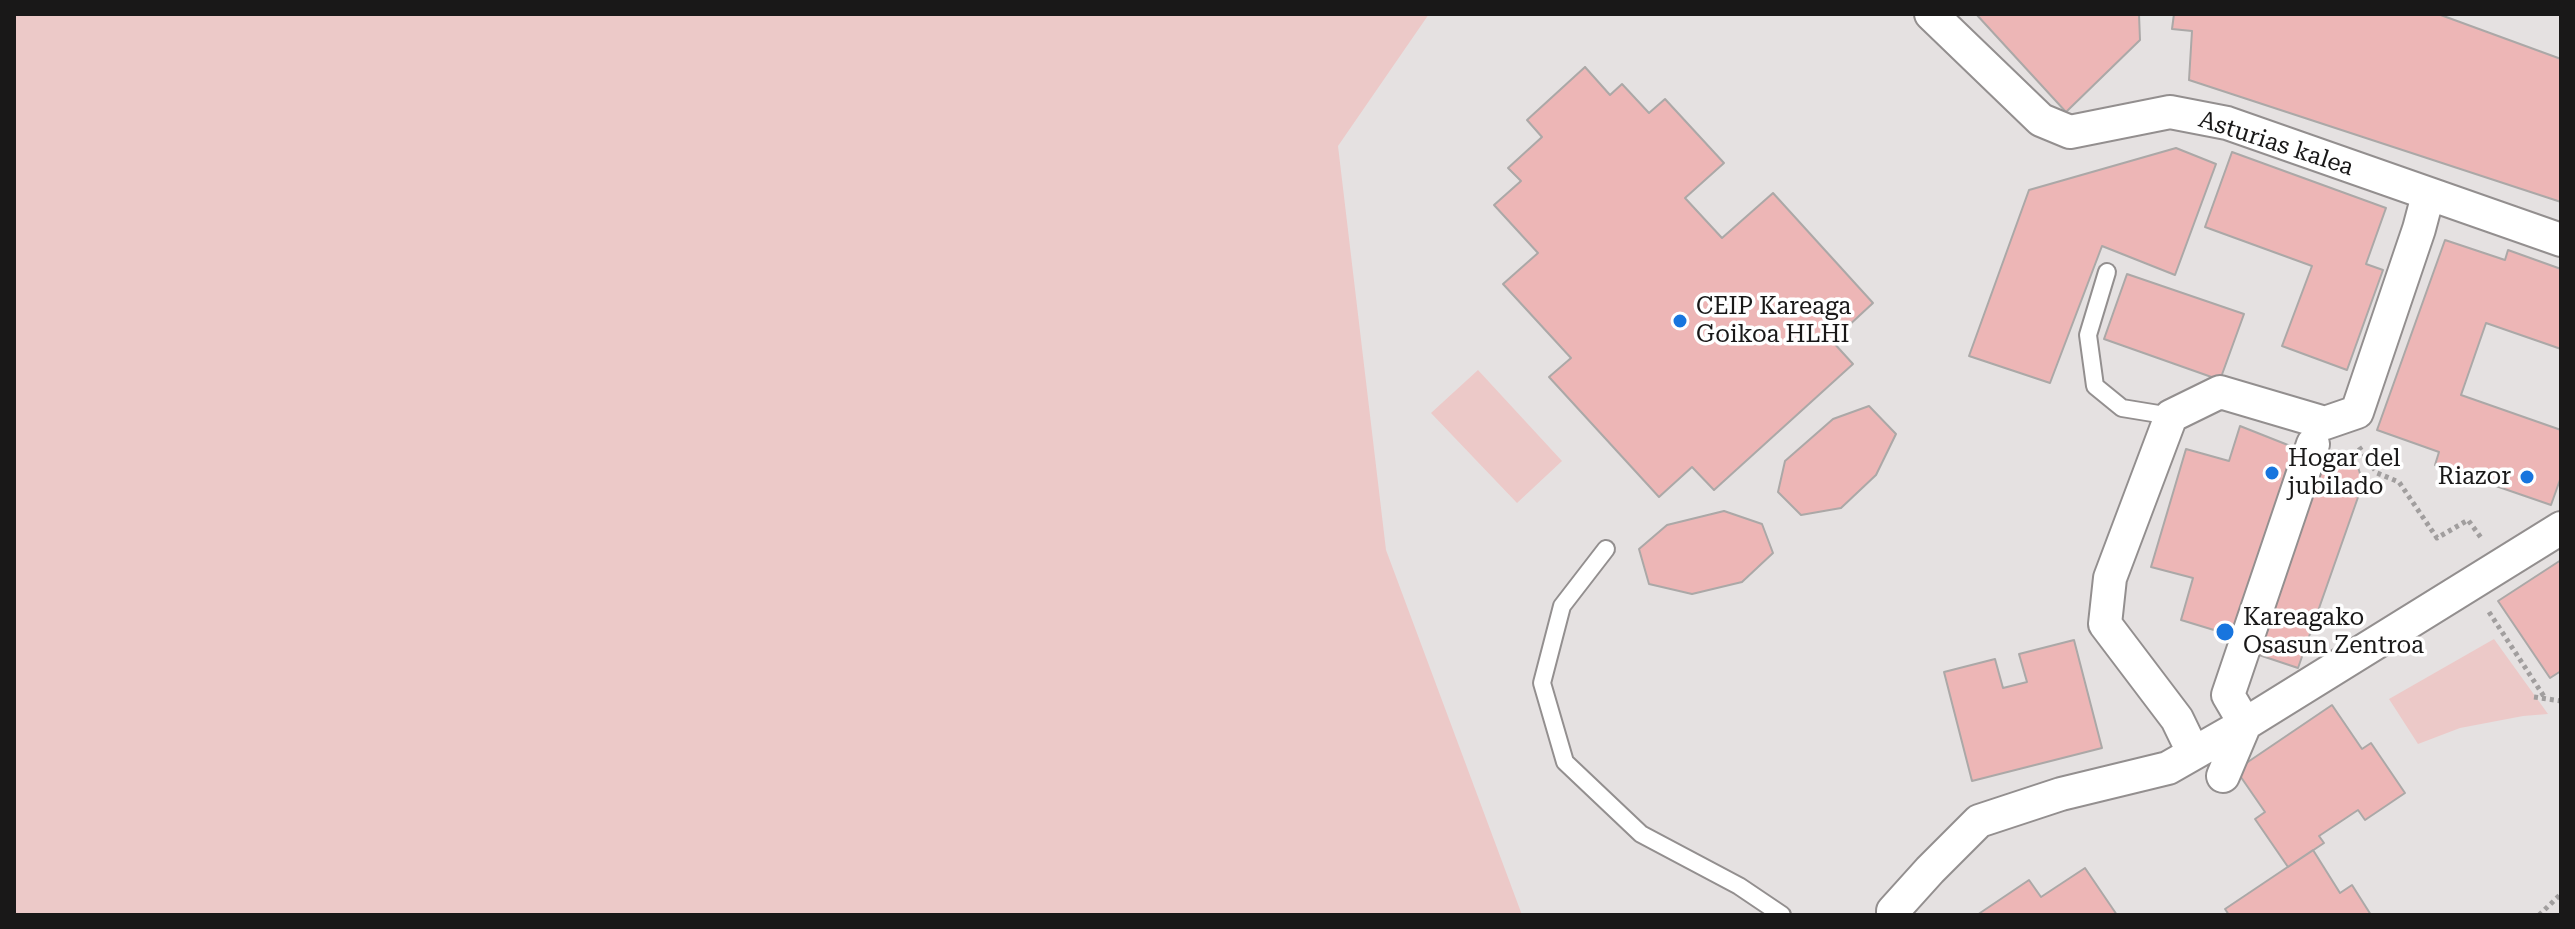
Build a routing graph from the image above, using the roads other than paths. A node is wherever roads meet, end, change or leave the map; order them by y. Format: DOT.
graph roads {
  1 [pos="1931,14"];
  2 [pos="2428,195"];
  3 [pos="2561,240"];
  4 [pos="2107,272"];
  5 [pos="2171,416"];
  6 [pos="2313,444"];
  7 [pos="2561,528"];
  8 [pos="1606,549"];
  9 [pos="2245,724"];
  10 [pos="2193,752"];
  11 [pos="2223,776"];
  12 [pos="1782,915"];
  13 [pos="1893,915"];
  1 -- 2 [label="street, Asturias kalea"];
  2 -- 3 [label="street, Asturias kalea"];
  2 -- 5 [label="street"];
  4 -- 5 [label="lane"];
  5 -- 10 [label="street"];
  6 -- 9 [label="street"];
  7 -- 9 [label="street"];
  8 -- 12 [label="lane"];
  9 -- 10 [label="street"];
  9 -- 11 [label="street"];
  10 -- 13 [label="street"];
}
